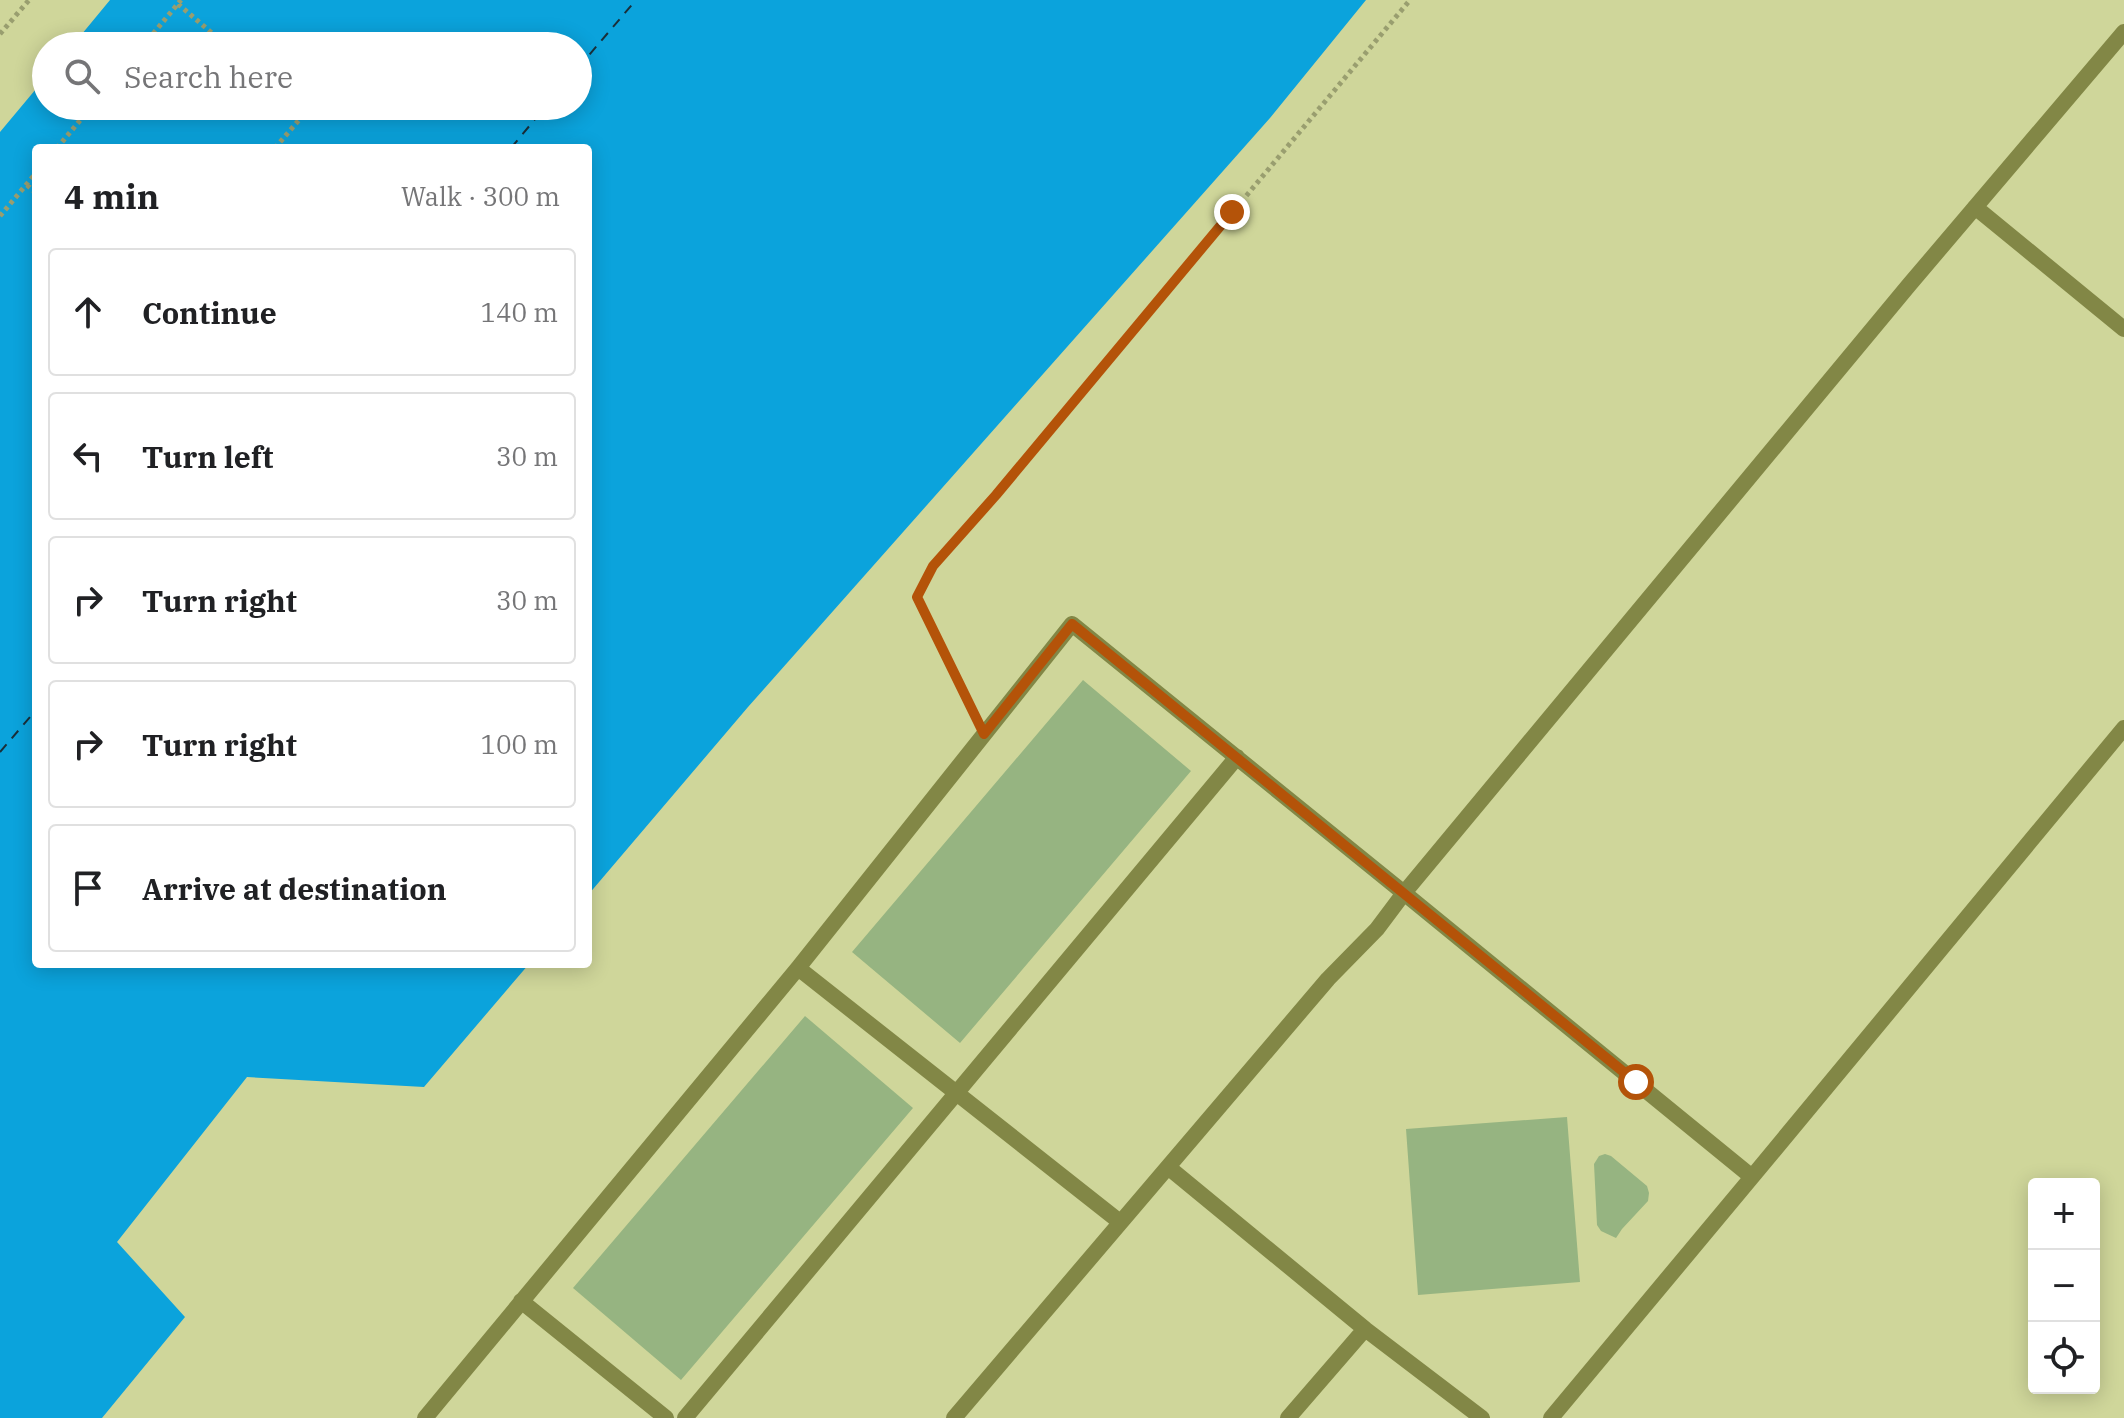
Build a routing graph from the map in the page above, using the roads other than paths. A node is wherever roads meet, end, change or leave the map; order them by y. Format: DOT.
graph roads {
  1 [pos="2124,32"];
  2 [pos="1975,207"];
  3 [pos="2124,329"];
  4 [pos="2124,728"];
  5 [pos="1237,757"];
  6 [pos="1404,893"];
  7 [pos="798,968"];
  8 [pos="957,1093"];
  9 [pos="1168,1167"];
  10 [pos="1752,1177"];
  11 [pos="1120,1222"];
  12 [pos="521,1301"];
  13 [pos="1365,1329"];
  14 [pos="425,1418"];
  15 [pos="666,1418"];
  16 [pos="685,1418"];
  17 [pos="954,1418"];
  18 [pos="1288,1418"];
  19 [pos="1482,1418"];
  20 [pos="1551,1418"];
  1 -- 2 [label="street"];
  2 -- 3 [label="street"];
  2 -- 6 [label="street"];
  4 -- 10 [label="street"];
  5 -- 6 [label="street"];
  5 -- 7 [label="street"];
  5 -- 8 [label="street"];
  6 -- 9 [label="street"];
  6 -- 10 [label="street"];
  7 -- 8 [label="street"];
  7 -- 12 [label="street"];
  8 -- 11 [label="street"];
  8 -- 16 [label="street"];
  9 -- 11 [label="street"];
  9 -- 13 [label="street"];
  10 -- 20 [label="street"];
  11 -- 17 [label="street"];
  12 -- 14 [label="street"];
  12 -- 15 [label="street"];
  13 -- 18 [label="street"];
  13 -- 19 [label="street"];
}
